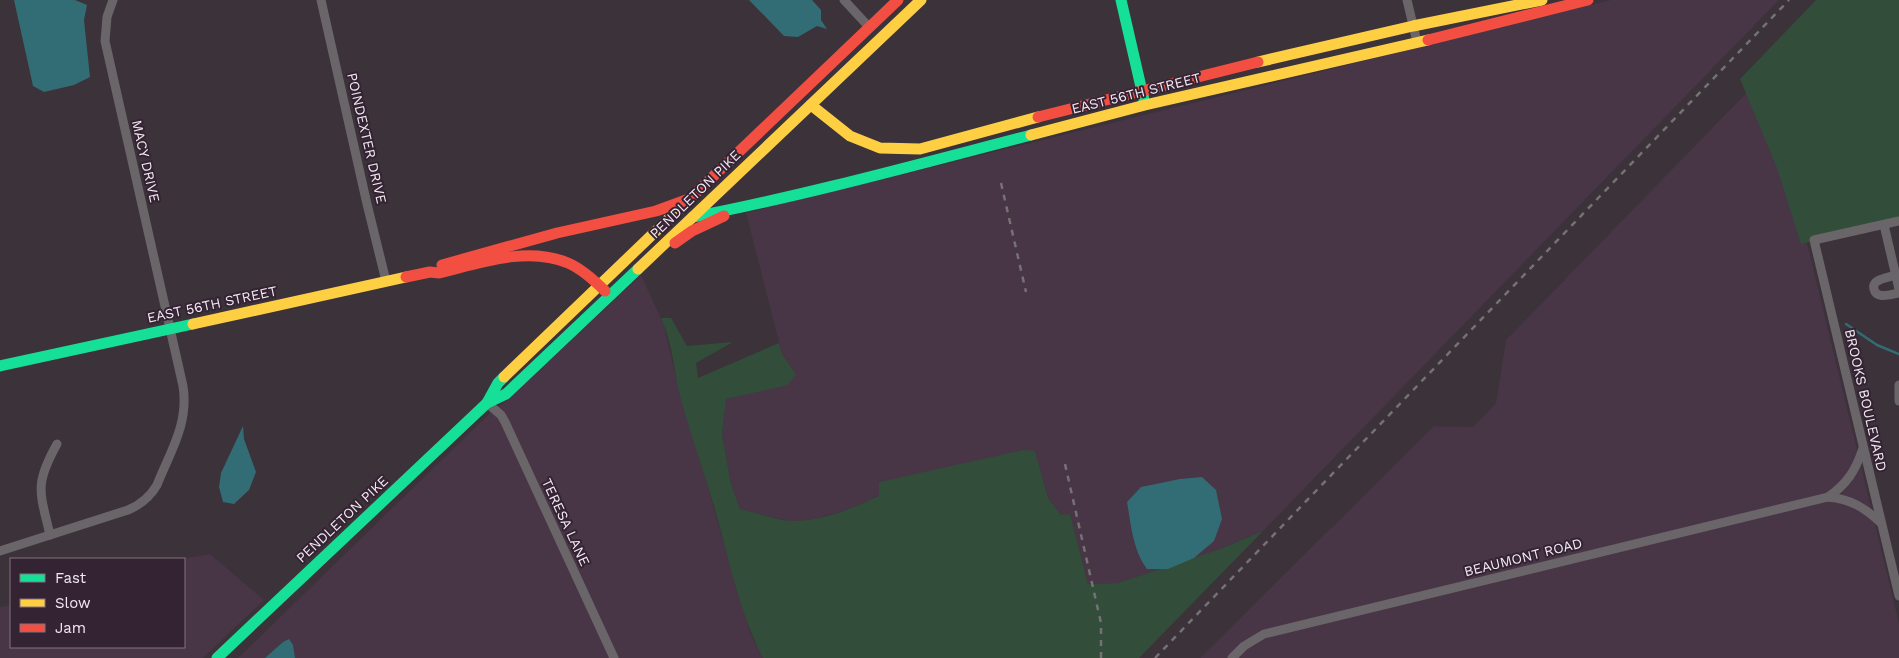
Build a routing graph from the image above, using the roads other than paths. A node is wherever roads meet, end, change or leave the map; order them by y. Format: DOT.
graph roads {
  1 [pos="113,0"];
  2 [pos="322,0"];
  3 [pos="844,0"];
  4 [pos="898,0"];
  5 [pos="920,0"];
  6 [pos="1121,0"];
  7 [pos="1410,0"];
  8 [pos="1542,0"];
  9 [pos="1588,0"];
  10 [pos="1413,26"];
  11 [pos="869,27"];
  12 [pos="1417,42"];
  13 [pos="1142,91"];
  14 [pos="811,105"];
  15 [pos="1145,105"];
  16 [pos="690,199"];
  17 [pos="749,206"];
  18 [pos="693,216"];
  19 [pos="1899,221"];
  20 [pos="1884,225"];
  21 [pos="644,264"];
  22 [pos="430,272"];
  23 [pos="1896,275"];
  24 [pos="386,281"];
  25 [pos="599,285"];
  26 [pos="1899,289"];
  27 [pos="1899,293"];
  28 [pos="610,296"];
  29 [pos="171,329"];
  30 [pos="0,366"];
  31 [pos="1899,385"];
  32 [pos="1899,401"];
  33 [pos="487,402"];
  34 [pos="57,444"];
  35 [pos="1864,447"];
  36 [pos="1828,497"];
  37 [pos="1882,523"];
  38 [pos="50,535"];
  39 [pos="0,551"];
  40 [pos="1899,596"];
  41 [pos="217,658"];
  42 [pos="614,658"];
  43 [pos="1232,658"];
  1 -- 29 [label="street, MACY DRIVE"];
  2 -- 24 [label="street, POINDEXTER DRIVE"];
  3 -- 11 [label="street"];
  4 -- 11 [label="main road, PENDLETON PIKE"];
  5 -- 14 [label="main road, PENDLETON PIKE"];
  6 -- 13 [label="main road"];
  7 -- 10 [label="street"];
  8 -- 10 [label="main road, EAST 56TH STREET"];
  9 -- 12 [label="main road, EAST 56TH STREET"];
  10 -- 12 [label="street"];
  10 -- 13 [label="main road, EAST 56TH STREET"];
  11 -- 16 [label="main road, PENDLETON PIKE"];
  12 -- 15 [label="main road, EAST 56TH STREET"];
  13 -- 14 [label="main road, EAST 56TH STREET"];
  13 -- 15 [label="main road"];
  14 -- 18 [label="main road, PENDLETON PIKE"];
  15 -- 17 [label="main road, EAST 56TH STREET"];
  16 -- 22 [label="main road, EAST 56TH STREET"];
  16 -- 25 [label="main road, PENDLETON PIKE"];
  17 -- 18 [label="main road, EAST 56TH STREET"];
  17 -- 21 [label="main road"];
  18 -- 21 [label="main road, PENDLETON PIKE"];
  19 -- 20 [label="street"];
  20 -- 23 [label="street"];
  20 -- 35 [label="street, BROOKS BOULEVARD"];
  21 -- 28 [label="main road, PENDLETON PIKE"];
  22 -- 24 [label="main road, EAST 56TH STREET"];
  22 -- 25 [label="main road, EAST 56TH STREET"];
  23 -- 26 [label="street"];
  23 -- 27 [label="street"];
  24 -- 29 [label="main road, EAST 56TH STREET"];
  25 -- 28 [label="main road, EAST 56TH STREET"];
  25 -- 33 [label="main road, PENDLETON PIKE"];
  28 -- 33 [label="main road, PENDLETON PIKE"];
  29 -- 30 [label="main road, EAST 56TH STREET"];
  29 -- 38 [label="street, MACY DRIVE"];
  31 -- 32 [label="street"];
  33 -- 41 [label="main road, PENDLETON PIKE"];
  33 -- 42 [label="street, TERESA LANE"];
  34 -- 38 [label="street"];
  35 -- 36 [label="street, BEAUMONT ROAD"];
  35 -- 37 [label="street, BROOKS BOULEVARD"];
  36 -- 37 [label="street, BEAUMONT ROAD"];
  36 -- 43 [label="street, BEAUMONT ROAD"];
  37 -- 40 [label="street, BROOKS BOULEVARD"];
  38 -- 39 [label="street, MACY DRIVE"];
}
